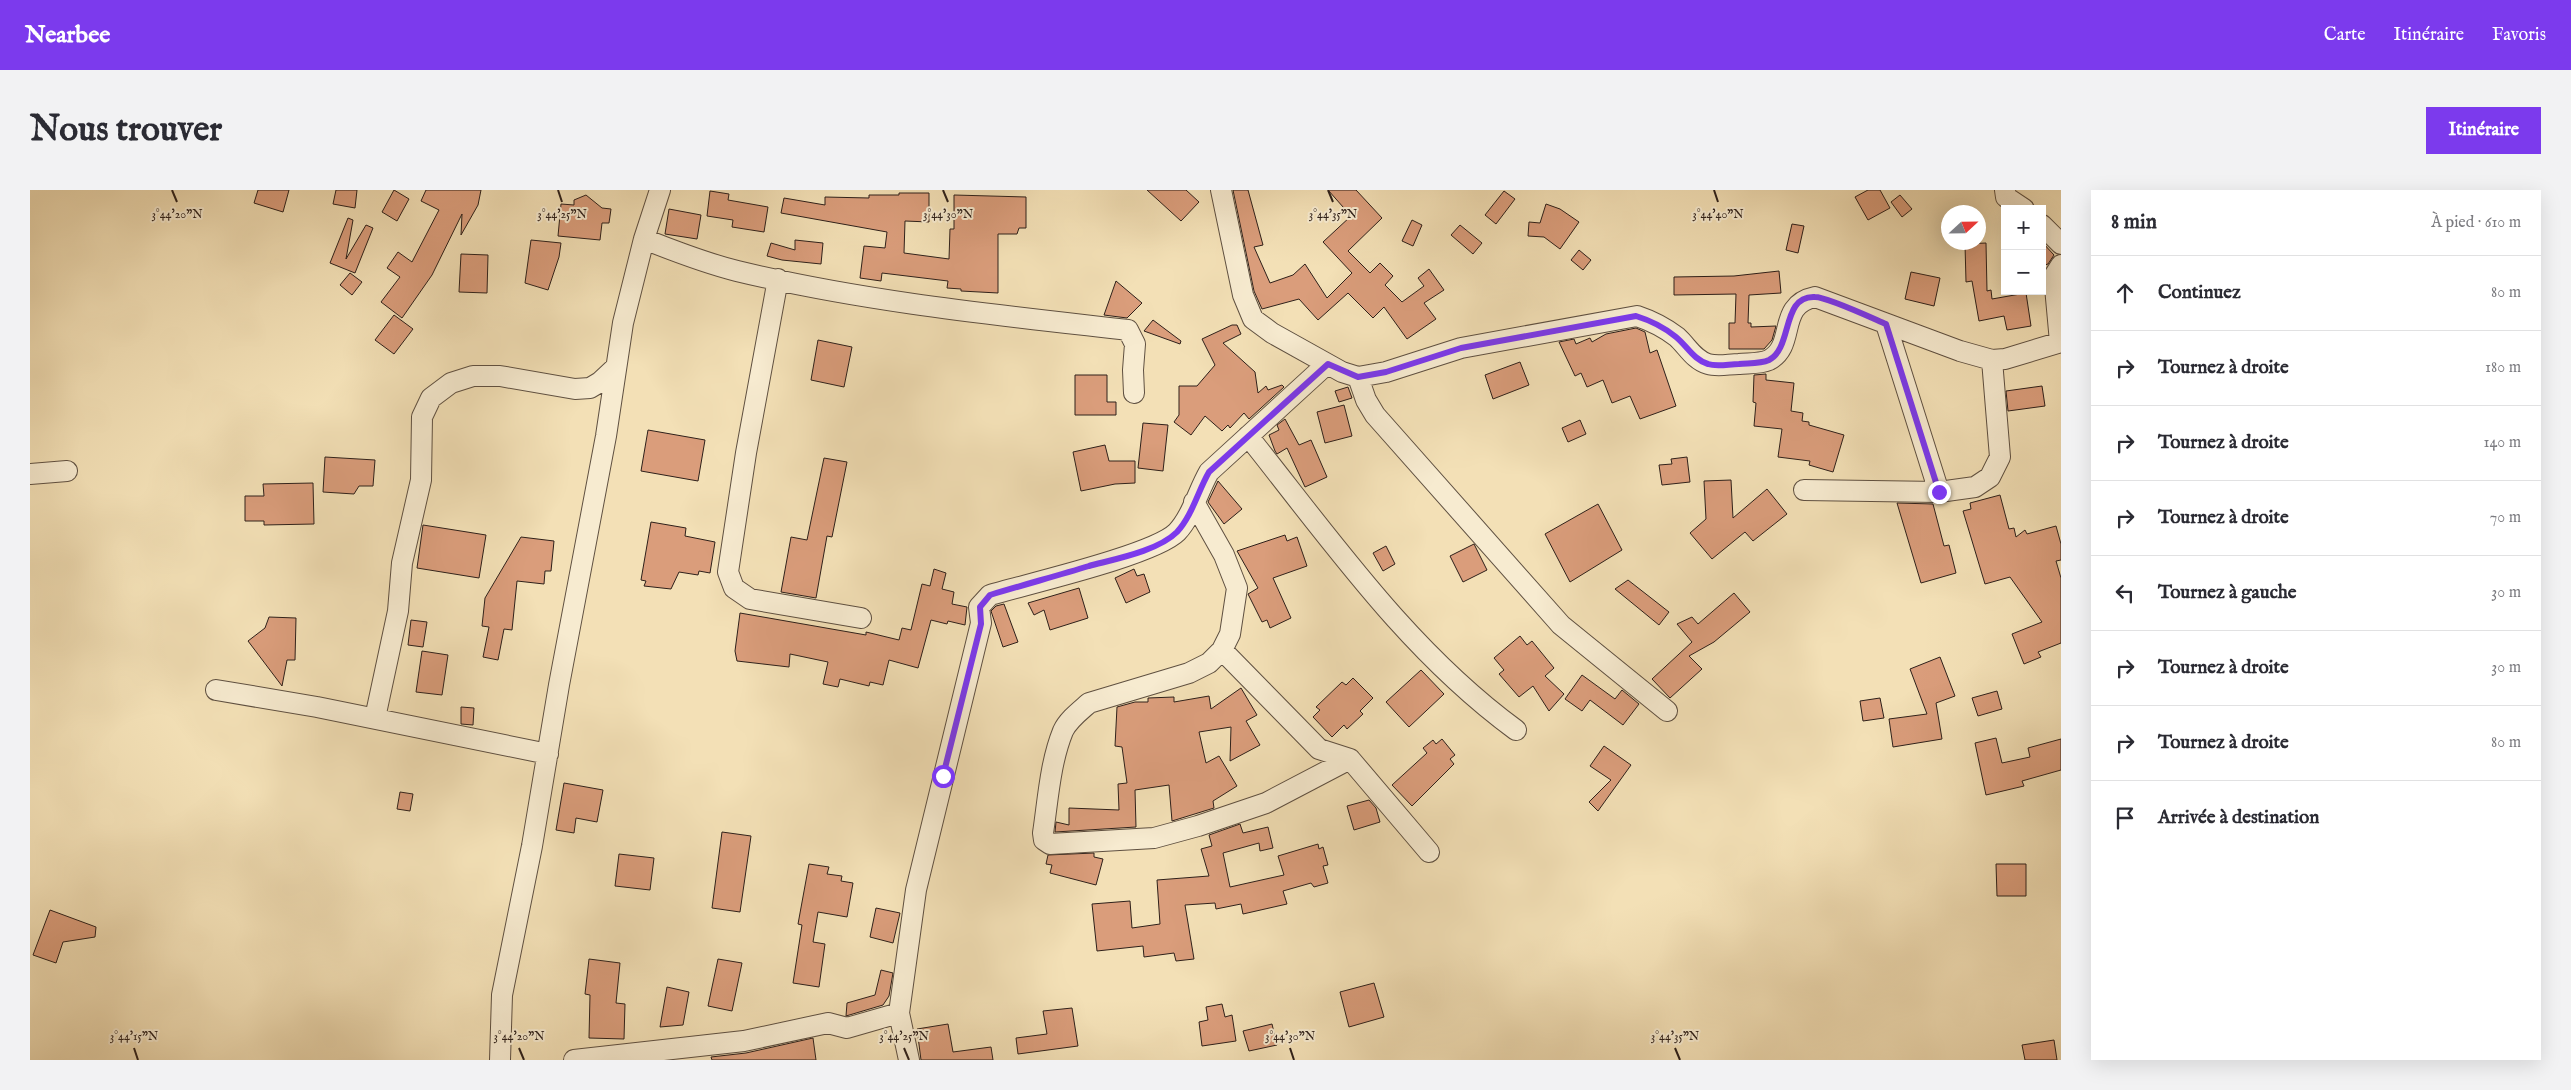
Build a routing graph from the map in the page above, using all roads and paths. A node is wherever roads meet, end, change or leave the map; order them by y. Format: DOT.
graph roads {
  1 [pos="660,190"];
  2 [pos="1220,190"];
  3 [pos="2005,190"];
  4 [pos="2018,205"];
  5 [pos="2046,229"];
  6 [pos="644,239"];
  7 [pos="2061,244"];
  8 [pos="2061,265"];
  9 [pos="778,279"];
  10 [pos="1886,324"];
  11 [pos="2061,342"];
  12 [pos="1992,360"];
  13 [pos="1328,364"];
  14 [pos="616,367"];
  15 [pos="1358,377"];
  16 [pos="1134,393"];
  17 [pos="1248,436"];
  18 [pos="68,471"];
  19 [pos="30,474"];
  20 [pos="1804,490"];
  21 [pos="1939,492"];
  22 [pos="1194,502"];
  23 [pos="861,618"];
  24 [pos="1222,650"];
  25 [pos="216,690"];
  26 [pos="1666,711"];
  27 [pos="375,718"];
  28 [pos="1516,730"];
  29 [pos="548,754"];
  30 [pos="1350,759"];
  31 [pos="1429,852"];
  32 [pos="899,1013"];
  33 [pos="500,1060"];
  34 [pos="574,1060"];
  35 [pos="909,1060"];
  1 -- 6 [label="street"];
  2 -- 13 [label="street"];
  3 -- 4 [label="street"];
  5 -- 7 [label="street"];
  6 -- 9 [label="street"];
  6 -- 14 [label="street"];
  8 -- 11 [label="street"];
  9 -- 16 [label="street"];
  9 -- 23 [label="street"];
  10 -- 12 [label="street"];
  10 -- 15 [label="street"];
  10 -- 21 [label="street"];
  11 -- 12 [label="street"];
  12 -- 21 [label="street"];
  13 -- 15 [label="street"];
  13 -- 17 [label="street"];
  14 -- 27 [label="street"];
  14 -- 29 [label="street"];
  15 -- 26 [label="street"];
  17 -- 22 [label="street"];
  17 -- 28 [label="street"];
  18 -- 19 [label="street"];
  20 -- 21 [label="street"];
  22 -- 24 [label="street"];
  22 -- 32 [label="street"];
  24 -- 30 [label="street"];
  24 -- 30 [label="street"];
  25 -- 27 [label="street"];
  27 -- 29 [label="street"];
  29 -- 33 [label="street"];
  30 -- 31 [label="street"];
  32 -- 34 [label="street"];
  32 -- 35 [label="street"];
}
